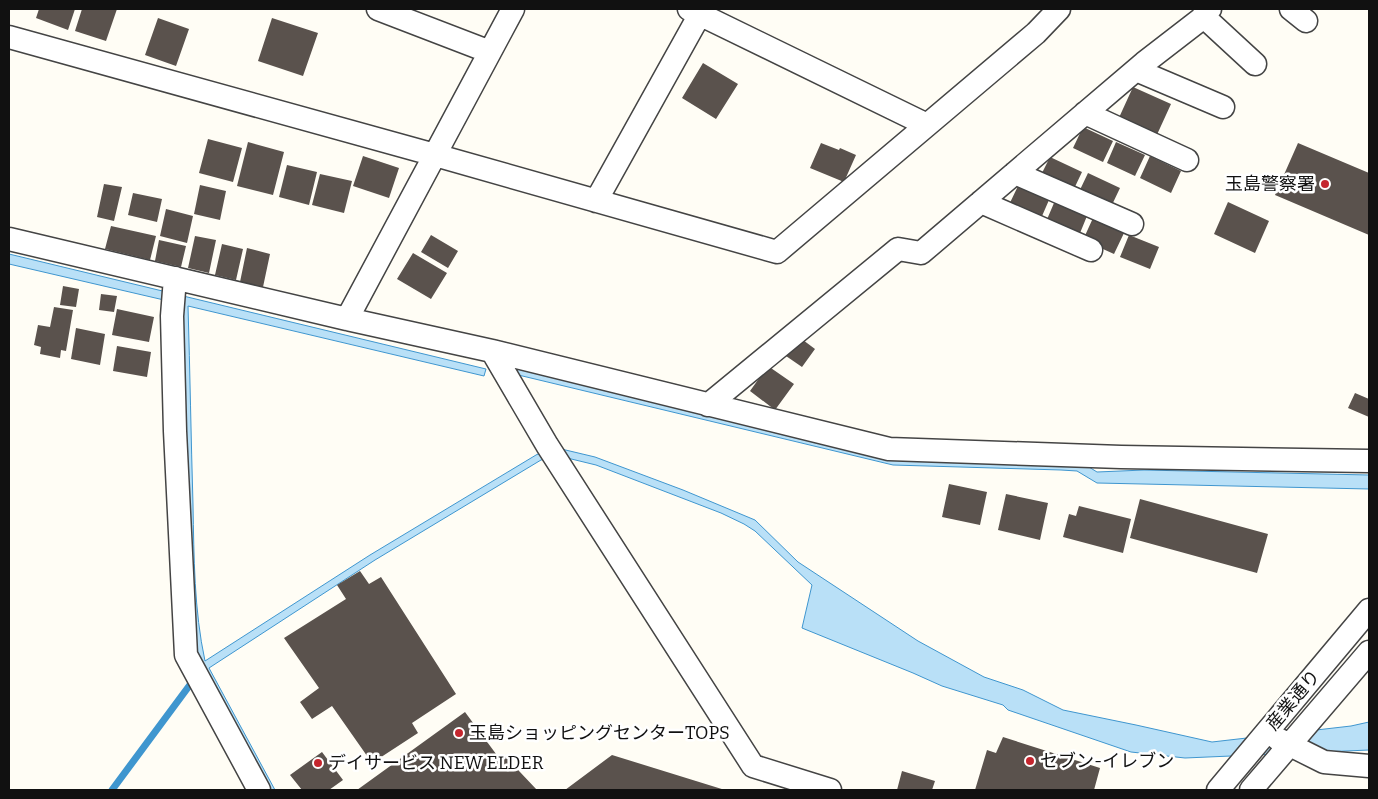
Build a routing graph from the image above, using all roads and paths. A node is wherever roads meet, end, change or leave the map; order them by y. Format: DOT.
graph roads {
  1 [pos="378,9"];
  2 [pos="513,9"];
  3 [pos="695,11"];
  4 [pos="1047,12"];
  5 [pos="1201,13"];
  6 [pos="9,38"];
  7 [pos="490,52"];
  8 [pos="1255,64"];
  9 [pos="1136,70"];
  10 [pos="1223,108"];
  11 [pos="1085,113"];
  12 [pos="927,125"];
  13 [pos="435,155"];
  14 [pos="1187,160"];
  15 [pos="1016,173"];
  16 [pos="596,200"];
  17 [pos="981,202"];
  18 [pos="1132,224"];
  19 [pos="9,239"];
  20 [pos="1091,250"];
  21 [pos="174,278"];
  22 [pos="348,319"];
  23 [pos="492,351"];
  24 [pos="708,405"];
  25 [pos="1369,462"];
  26 [pos="1369,610"];
  27 [pos="1369,652"];
  28 [pos="1266,732"];
  29 [pos="1290,745"];
  30 [pos="1369,766"];
  31 [pos="259,790"];
  32 [pos="830,790"];
  33 [pos="1218,790"];
  34 [pos="1252,790"];
  1 -- 7 [label="street"];
  2 -- 7 [label="street"];
  3 -- 12 [label="street"];
  3 -- 16 [label="street"];
  4 -- 12 [label="street"];
  5 -- 8 [label="street"];
  5 -- 9 [label="street"];
  6 -- 13 [label="street"];
  7 -- 13 [label="street"];
  9 -- 10 [label="street"];
  9 -- 11 [label="street"];
  11 -- 14 [label="street"];
  11 -- 15 [label="street"];
  12 -- 16 [label="street"];
  13 -- 16 [label="street"];
  13 -- 22 [label="street"];
  15 -- 17 [label="street"];
  15 -- 18 [label="street"];
  17 -- 20 [label="street"];
  17 -- 24 [label="street"];
  19 -- 21 [label="street"];
  21 -- 22 [label="street"];
  21 -- 31 [label="street"];
  22 -- 23 [label="street"];
  23 -- 24 [label="street"];
  23 -- 32 [label="street"];
  24 -- 25 [label="street"];
  26 -- 28 [label="street, 産業通り"];
  27 -- 29 [label="street, 産業通り"];
  28 -- 29 [label="street"];
  28 -- 33 [label="street, 産業通り"];
  29 -- 30 [label="street"];
  29 -- 34 [label="street, 産業通り"];
}
